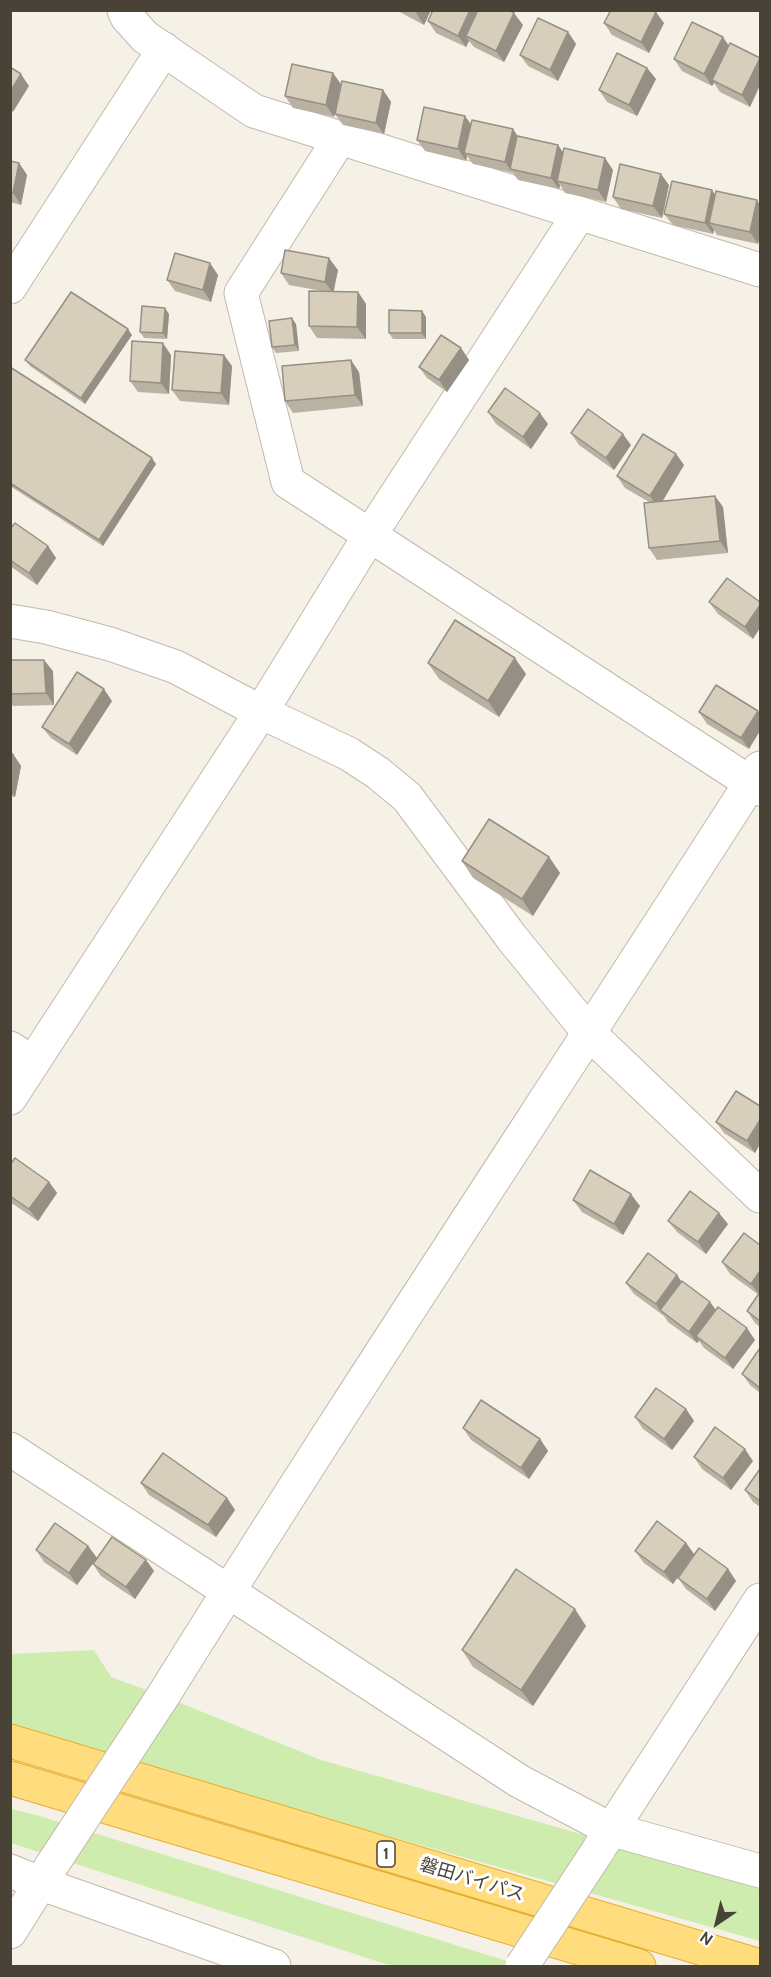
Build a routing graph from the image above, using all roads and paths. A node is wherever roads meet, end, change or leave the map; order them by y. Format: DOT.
graph roads {
  1 [pos="124,10"];
  2 [pos="164,49"];
  3 [pos="340,138"];
  4 [pos="579,214"];
  5 [pos="760,270"];
  6 [pos="10,287"];
  7 [pos="370,535"];
  8 [pos="10,621"];
  9 [pos="261,712"];
  10 [pos="757,780"];
  11 [pos="590,1034"];
  12 [pos="22,1056"];
  13 [pos="10,1098"];
  14 [pos="760,1196"];
  15 [pos="10,1449"];
  16 [pos="228,1591"];
  17 [pos="759,1606"];
  18 [pos="10,1741"];
  19 [pos="10,1778"];
  20 [pos="604,1839"];
  21 [pos="10,1871"];
  22 [pos="760,1871"];
  23 [pos="47,1875"];
  24 [pos="10,1932"];
  25 [pos="274,1966"];
  26 [pos="522,1966"];
  27 [pos="639,1966"];
  28 [pos="760,1966"];
  1 -- 2 [label="street"];
  2 -- 3 [label="street"];
  2 -- 6 [label="street"];
  3 -- 4 [label="street"];
  3 -- 7 [label="street"];
  4 -- 5 [label="street"];
  4 -- 7 [label="street"];
  7 -- 9 [label="street"];
  7 -- 10 [label="street"];
  8 -- 9 [label="street"];
  9 -- 11 [label="street"];
  9 -- 12 [label="street"];
  10 -- 11 [label="street"];
  11 -- 14 [label="street"];
  11 -- 16 [label="street"];
  12 -- 13 [label="street"];
  15 -- 16 [label="street"];
  16 -- 20 [label="street"];
  16 -- 23 [label="street, bridge"];
  17 -- 20 [label="street"];
  18 -- 28 [label="highway, 磐田バイパス / 1"];
  19 -- 27 [label="highway, 磐田バイパス / 1"];
  20 -- 22 [label="street"];
  20 -- 26 [label="street, bridge"];
  21 -- 23 [label="street"];
  23 -- 24 [label="street"];
  23 -- 25 [label="street"];
}
